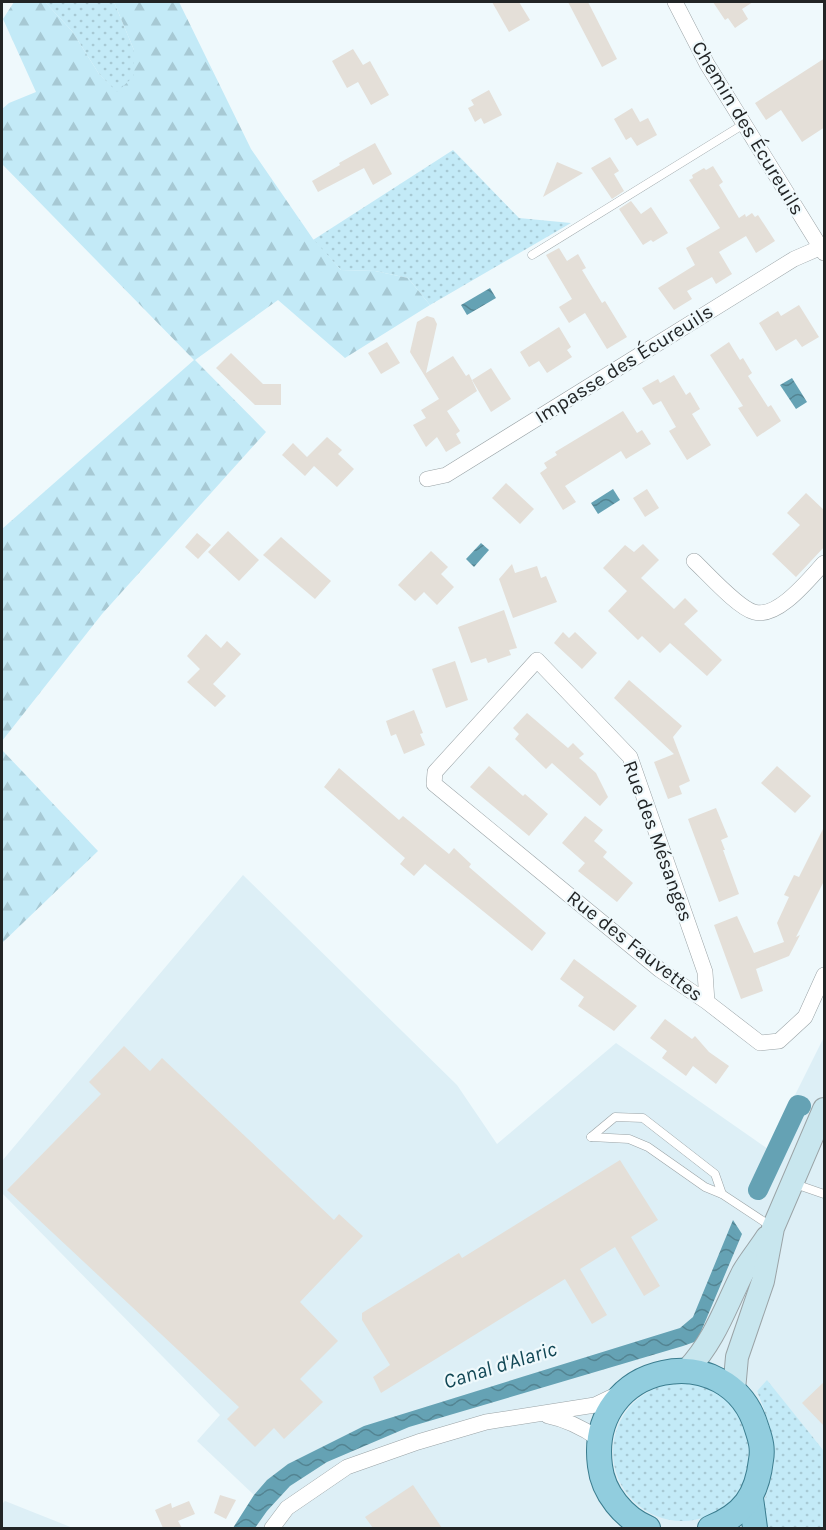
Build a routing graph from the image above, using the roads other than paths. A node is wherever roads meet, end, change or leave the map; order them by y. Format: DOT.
graph roads {
  1 [pos="675,2"];
  2 [pos="744,124"];
  3 [pos="824,249"];
  4 [pos="532,255"];
  5 [pos="427,479"];
  6 [pos="694,561"];
  7 [pos="825,563"];
  8 [pos="434,784"];
  9 [pos="825,975"];
  10 [pos="707,1002"];
  11 [pos="823,1112"];
  12 [pos="792,1183"];
  13 [pos="722,1194"];
  14 [pos="825,1194"];
  15 [pos="773,1228"];
  16 [pos="687,1370"];
  17 [pos="626,1390"];
  18 [pos="734,1390"];
  19 [pos="540,1414"];
  20 [pos="599,1439"];
  21 [pos="751,1498"];
  22 [pos="619,1519"];
  23 [pos="272,1528"];
  24 [pos="648,1528"];
  25 [pos="710,1528"];
  26 [pos="754,1528"];
  1 -- 2 [label="street, Chemin des Écureuils"];
  2 -- 3 [label="street, Chemin des Écureuils"];
  2 -- 4 [label="lane"];
  3 -- 5 [label="street, Impasse des Écureuils"];
  6 -- 7 [label="street"];
  8 -- 10 [label="street, Rue des Fauvettes"];
  8 -- 10 [label="street, Rue des Mésanges"];
  9 -- 10 [label="street, Rue des Fauvettes"];
  11 -- 12 [label="main road"];
  12 -- 14 [label="lane"];
  12 -- 15 [label="main road"];
  13 -- 13 [label="lane"];
  13 -- 15 [label="lane"];
  15 -- 16 [label="main road"];
  15 -- 18 [label="main road"];
  16 -- 17 [label="main road"];
  16 -- 18 [label="main road"];
  17 -- 19 [label="street"];
  17 -- 20 [label="main road"];
  18 -- 21 [label="main road"];
  19 -- 20 [label="street"];
  19 -- 23 [label="street"];
  20 -- 22 [label="main road"];
  21 -- 25 [label="main road"];
  21 -- 26 [label="main road"];
  22 -- 24 [label="main road"];
}
